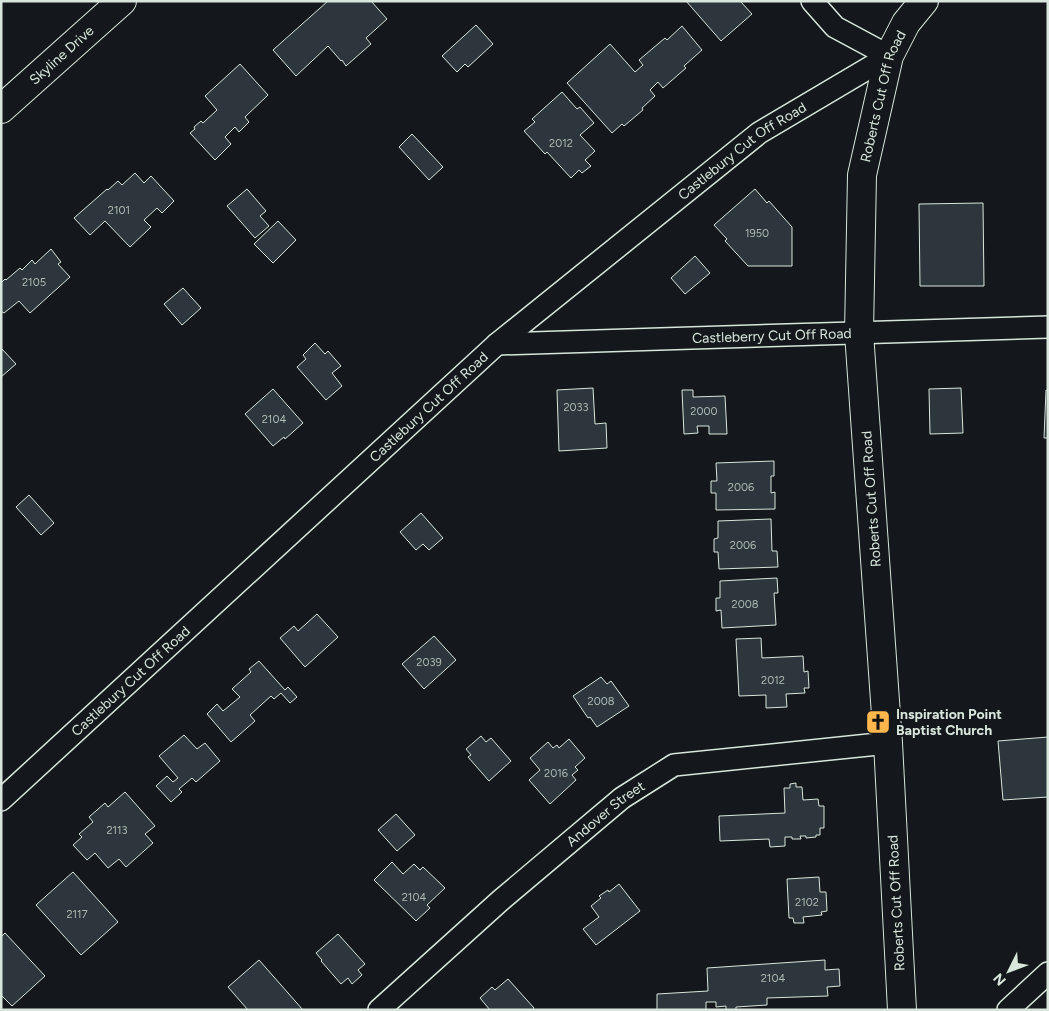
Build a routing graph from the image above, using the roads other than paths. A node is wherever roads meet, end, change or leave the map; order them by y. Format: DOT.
graph roads {
  1 [pos="122,1"];
  2 [pos="812,1"];
  3 [pos="924,1"];
  4 [pos="889,56"];
  5 [pos="1,109"];
  6 [pos="1048,326"];
  7 [pos="859,333"];
  8 [pos="497,344"];
  9 [pos="888,743"];
  10 [pos="1,800"];
  11 [pos="1048,972"];
  12 [pos="379,1010"];
  13 [pos="902,1010"];
  14 [pos="1008,1010"];
  1 -- 5 [label="street, Skyline Drive"];
  2 -- 4 [label="street"];
  3 -- 4 [label="street, Roberts Cut Off Road"];
  4 -- 7 [label="street, Roberts Cut Off Road"];
  4 -- 8 [label="street, Castlebury Cut Off Road"];
  6 -- 7 [label="street, Castleberry Cut Off Road"];
  7 -- 8 [label="street, Castleberry Cut Off Road"];
  7 -- 9 [label="street, Roberts Cut Off Road"];
  8 -- 10 [label="street, Castlebury Cut Off Road"];
  9 -- 12 [label="street, Andover Street"];
  9 -- 13 [label="street, Roberts Cut Off Road"];
  11 -- 14 [label="street"];
}
